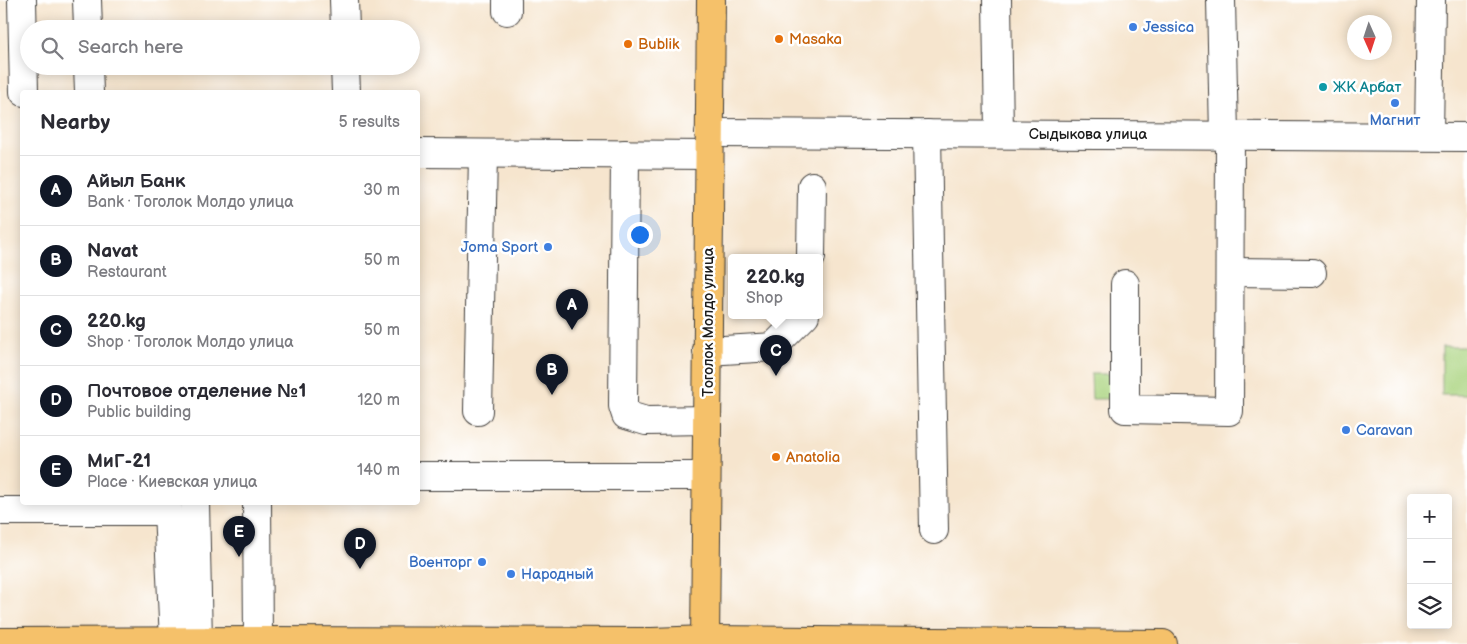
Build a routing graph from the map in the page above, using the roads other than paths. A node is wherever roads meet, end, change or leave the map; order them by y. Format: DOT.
graph roads {
  1 [pos="22,0"];
  2 [pos="87,0"];
  3 [pos="344,0"];
  4 [pos="711,0"];
  5 [pos="997,0"];
  6 [pos="1221,0"];
  7 [pos="1431,0"];
  8 [pos="22,20"];
  9 [pos="88,20"];
  10 [pos="345,20"];
  11 [pos="24,75"];
  12 [pos="88,75"];
  13 [pos="345,75"];
  14 [pos="24,90"];
  15 [pos="89,90"];
  16 [pos="346,90"];
  17 [pos="927,134"];
  18 [pos="999,134"];
  19 [pos="1227,136"];
  20 [pos="1429,136"];
  21 [pos="1467,137"];
  22 [pos="709,144"];
  23 [pos="420,153"];
  24 [pos="483,154"];
  25 [pos="625,154"];
  26 [pos="812,186"];
  27 [pos="811,254"];
  28 [pos="1230,272"];
  29 [pos="1312,273"];
  30 [pos="1125,284"];
  31 [pos="801,319"];
  32 [pos="707,351"];
  33 [pos="478,411"];
  34 [pos="707,420"];
  35 [pos="420,476"];
  36 [pos="706,476"];
  37 [pos="196,505"];
  38 [pos="257,505"];
  39 [pos="0,511"];
  40 [pos="934,530"];
  41 [pos="186,641"];
  42 [pos="258,641"];
  43 [pos="0,642"];
  44 [pos="705,642"];
  45 [pos="1163,644"];
  1 -- 8 [label="street"];
  2 -- 9 [label="street"];
  3 -- 10 [label="street"];
  4 -- 22 [label="main road, Тоголок Молдо улица"];
  5 -- 18 [label="street"];
  6 -- 19 [label="street"];
  7 -- 20 [label="street"];
  11 -- 14 [label="street"];
  12 -- 15 [label="street"];
  13 -- 16 [label="street"];
  17 -- 18 [label="street, Сыдыкова улица"];
  17 -- 22 [label="street, Сыдыкова улица"];
  17 -- 40 [label="street"];
  18 -- 19 [label="street, Сыдыкова улица"];
  19 -- 20 [label="street, Сыдыкова улица"];
  19 -- 28 [label="street"];
  20 -- 21 [label="street, Сыдыкова улица"];
  22 -- 25 [label="street, Сыдыкова улица"];
  22 -- 32 [label="main road, Тоголок Молдо улица"];
  23 -- 24 [label="street, Сыдыкова улица"];
  24 -- 25 [label="street, Сыдыкова улица"];
  24 -- 33 [label="street"];
  25 -- 34 [label="street"];
  26 -- 27 [label="street"];
  28 -- 29 [label="street"];
  28 -- 30 [label="street"];
  31 -- 32 [label="street"];
  32 -- 34 [label="main road, Тоголок Молдо улица"];
  34 -- 36 [label="main road, Тоголок Молдо улица"];
  35 -- 36 [label="street"];
  36 -- 44 [label="main road, Тоголок Молдо улица"];
  37 -- 41 [label="street"];
  38 -- 42 [label="street"];
  39 -- 41 [label="street"];
  41 -- 42 [label="main road"];
  41 -- 43 [label="main road"];
  42 -- 44 [label="main road"];
  44 -- 45 [label="main road"];
}
